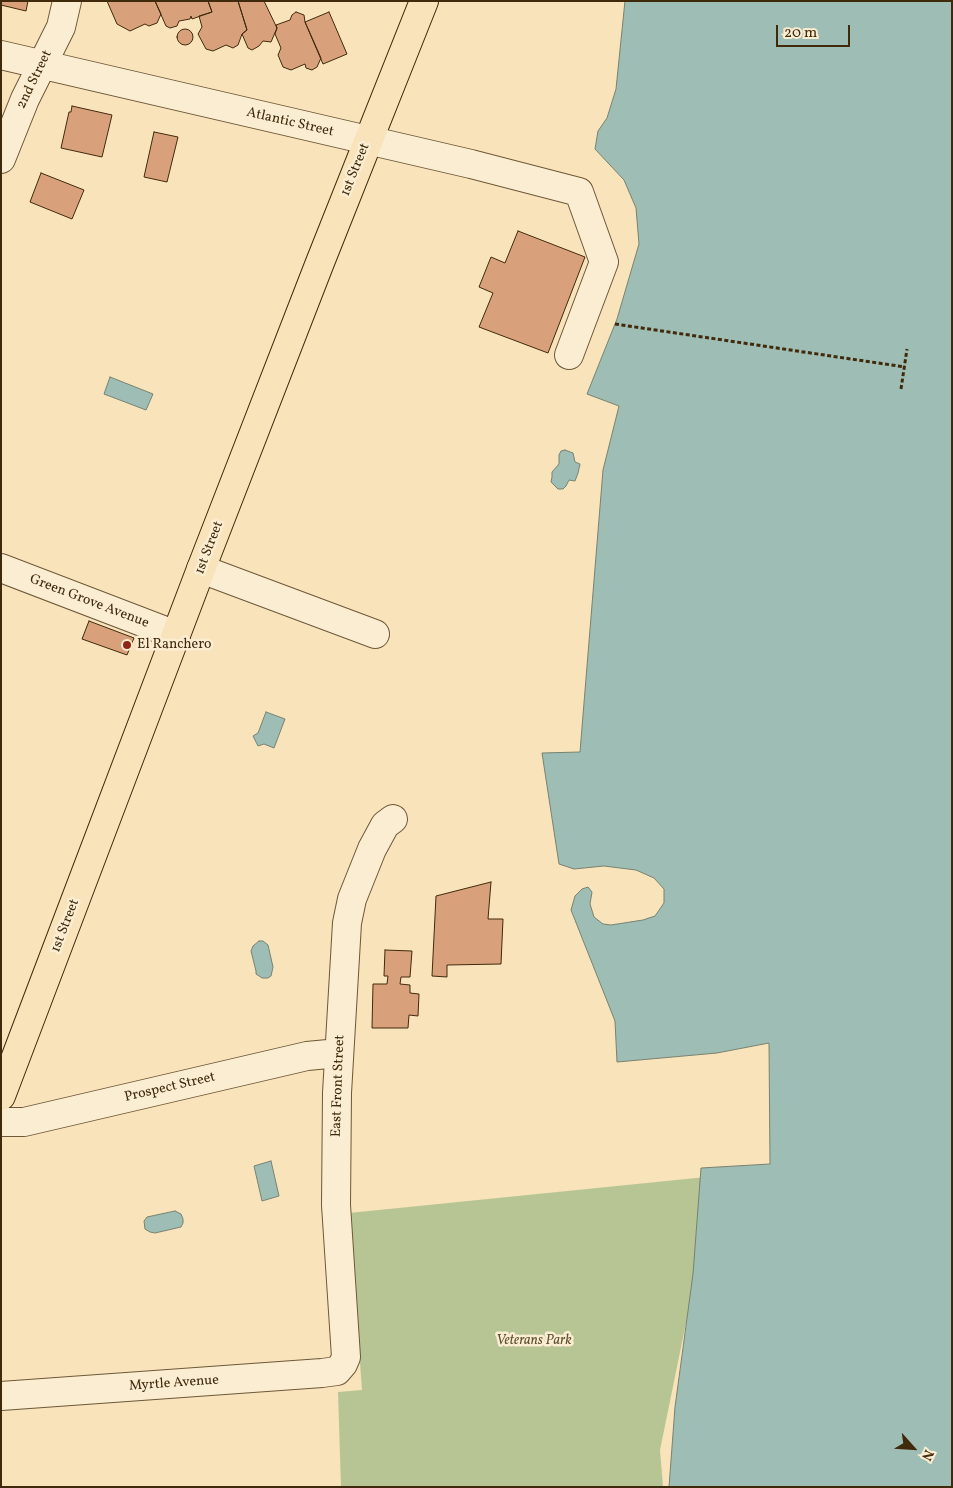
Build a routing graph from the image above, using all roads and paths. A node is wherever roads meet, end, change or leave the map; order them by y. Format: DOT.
graph roads {
  1 [pos="67,1"];
  2 [pos="424,1"];
  3 [pos="1,55"];
  4 [pos="42,65"];
  5 [pos="368,141"];
  6 [pos="1,159"];
  7 [pos="615,324"];
  8 [pos="907,349"];
  9 [pos="569,355"];
  10 [pos="905,367"];
  11 [pos="901,389"];
  12 [pos="1,568"];
  13 [pos="201,569"];
  14 [pos="375,634"];
  15 [pos="176,635"];
  16 [pos="393,819"];
  17 [pos="339,1053"];
  18 [pos="1,1096"];
  19 [pos="1,1122"];
  20 [pos="343,1364"];
  21 [pos="1,1396"];
  1 -- 4 [label="street, 2nd Street"];
  2 -- 5 [label="main road, 1st Street"];
  3 -- 4 [label="street, Atlantic Street"];
  4 -- 5 [label="street, Atlantic Street"];
  4 -- 6 [label="street, 2nd Street"];
  5 -- 9 [label="street, Atlantic Street"];
  5 -- 13 [label="main road, 1st Street"];
  7 -- 10 [label="path"];
  8 -- 10 [label="path"];
  10 -- 11 [label="path"];
  12 -- 15 [label="street, Green Grove Avenue"];
  13 -- 14 [label="street"];
  13 -- 15 [label="main road, 1st Street"];
  15 -- 18 [label="main road, 1st Street"];
  16 -- 17 [label="street, East Front Street"];
  17 -- 19 [label="street, Prospect Street"];
  17 -- 20 [label="street, East Front Street"];
  20 -- 21 [label="street, Myrtle Avenue"];
}
